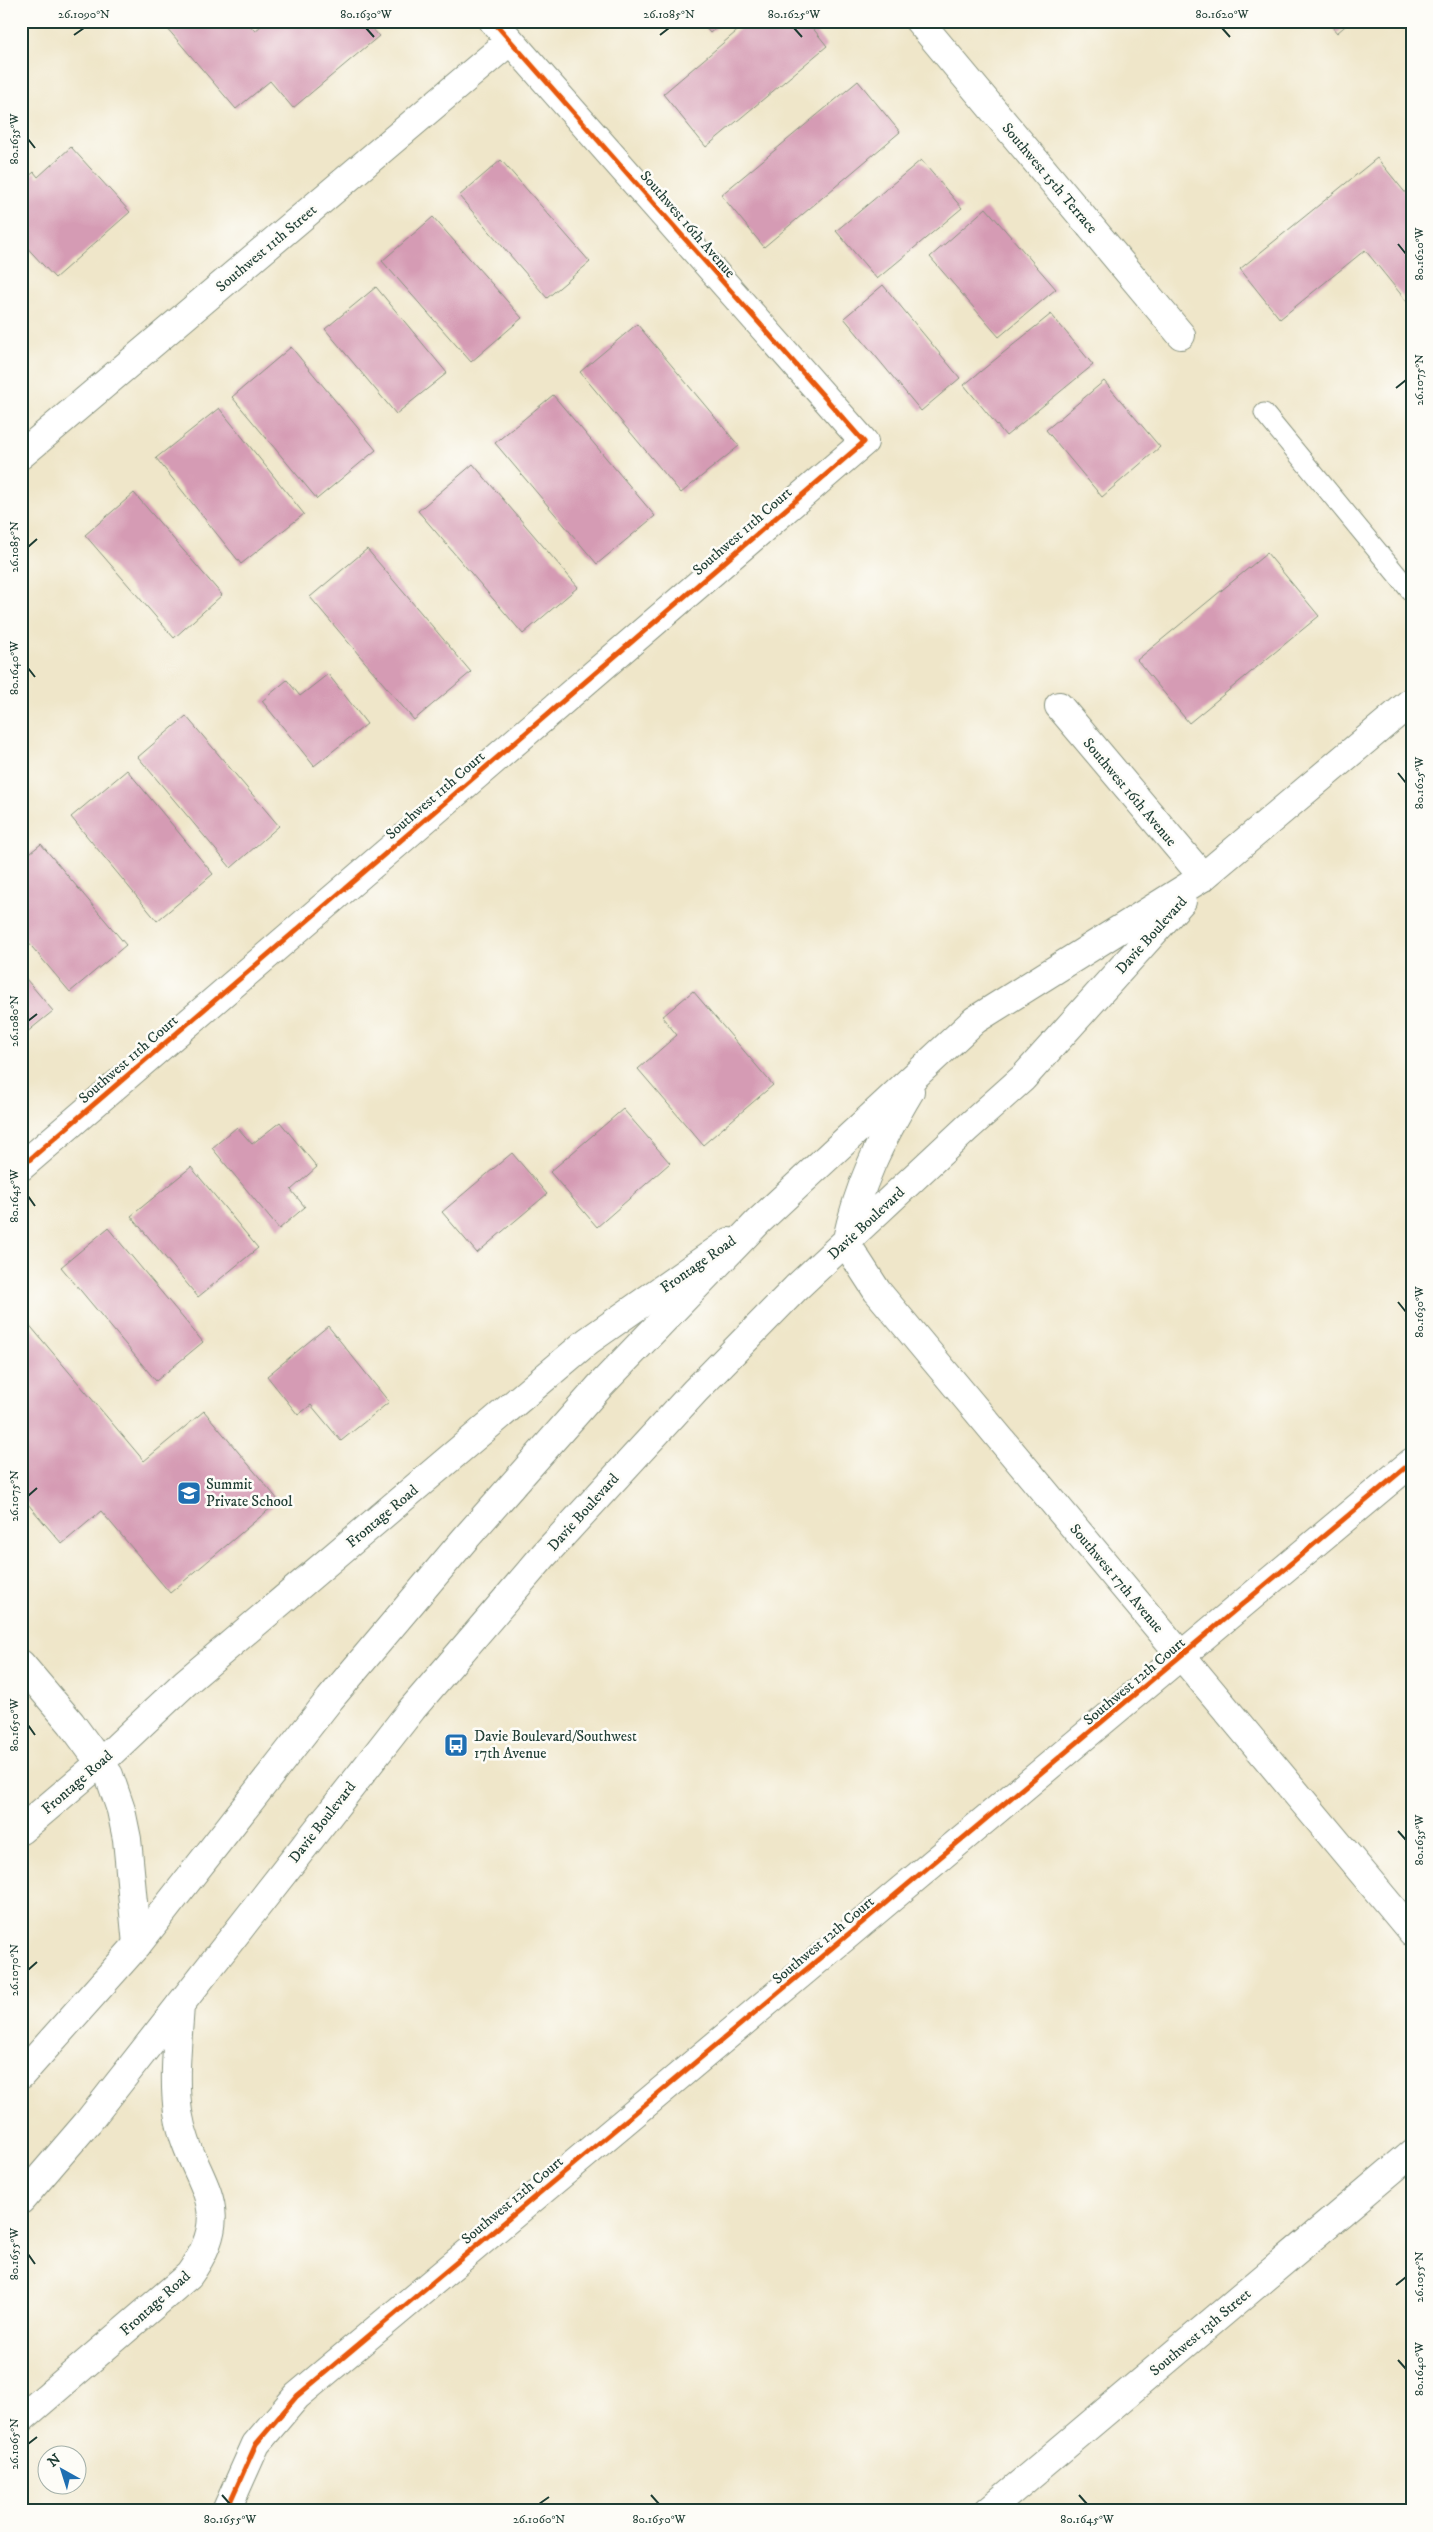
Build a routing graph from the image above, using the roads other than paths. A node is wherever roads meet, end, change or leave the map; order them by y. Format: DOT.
graph roads {
  1 [pos="919,21"];
  2 [pos="502,31"];
  3 [pos="1181,335"];
  4 [pos="1264,413"];
  5 [pos="864,442"];
  6 [pos="21,455"];
  7 [pos="1412,593"];
  8 [pos="1412,701"];
  9 [pos="1058,706"];
  10 [pos="1203,877"];
  11 [pos="926,1064"];
  12 [pos="21,1167"];
  13 [pos="758,1222"];
  14 [pos="846,1243"];
  15 [pos="1412,1462"];
  16 [pos="1183,1656"];
  17 [pos="21,1664"];
  18 [pos="101,1762"];
  19 [pos="21,1830"];
  20 [pos="1412,1932"];
  21 [pos="137,1945"];
  22 [pos="180,2005"];
  23 [pos="21,2075"];
  24 [pos="1412,2154"];
  25 [pos="21,2200"];
  26 [pos="21,2419"];
  27 [pos="226,2511"];
  28 [pos="988,2511"];
  1 -- 3 [label="street, Southwest 15th Terrace"];
  2 -- 5 [label="street, Southwest 16th Avenue"];
  2 -- 6 [label="street, Southwest 11th Street"];
  4 -- 7 [label="lane"];
  5 -- 12 [label="street, Southwest 11th Court"];
  8 -- 10 [label="street, Davie Boulevard"];
  9 -- 10 [label="street, Southwest 16th Avenue"];
  10 -- 11 [label="street, Davie Boulevard"];
  10 -- 14 [label="street, Davie Boulevard"];
  11 -- 13 [label="street, Davie Boulevard"];
  11 -- 14 [label="street"];
  13 -- 18 [label="street, Frontage Road"];
  13 -- 21 [label="street, Davie Boulevard"];
  14 -- 16 [label="street, Southwest 17th Avenue"];
  14 -- 22 [label="street, Davie Boulevard"];
  15 -- 16 [label="street, Southwest 12th Court"];
  16 -- 20 [label="street, Southwest 17th Avenue"];
  16 -- 27 [label="street, Southwest 12th Court"];
  17 -- 18 [label="street"];
  18 -- 19 [label="street, Frontage Road"];
  18 -- 21 [label="street"];
  21 -- 23 [label="street, Davie Boulevard"];
  22 -- 25 [label="street, Davie Boulevard"];
  22 -- 26 [label="street, Frontage Road"];
  24 -- 28 [label="street, Southwest 13th Street"];
}
